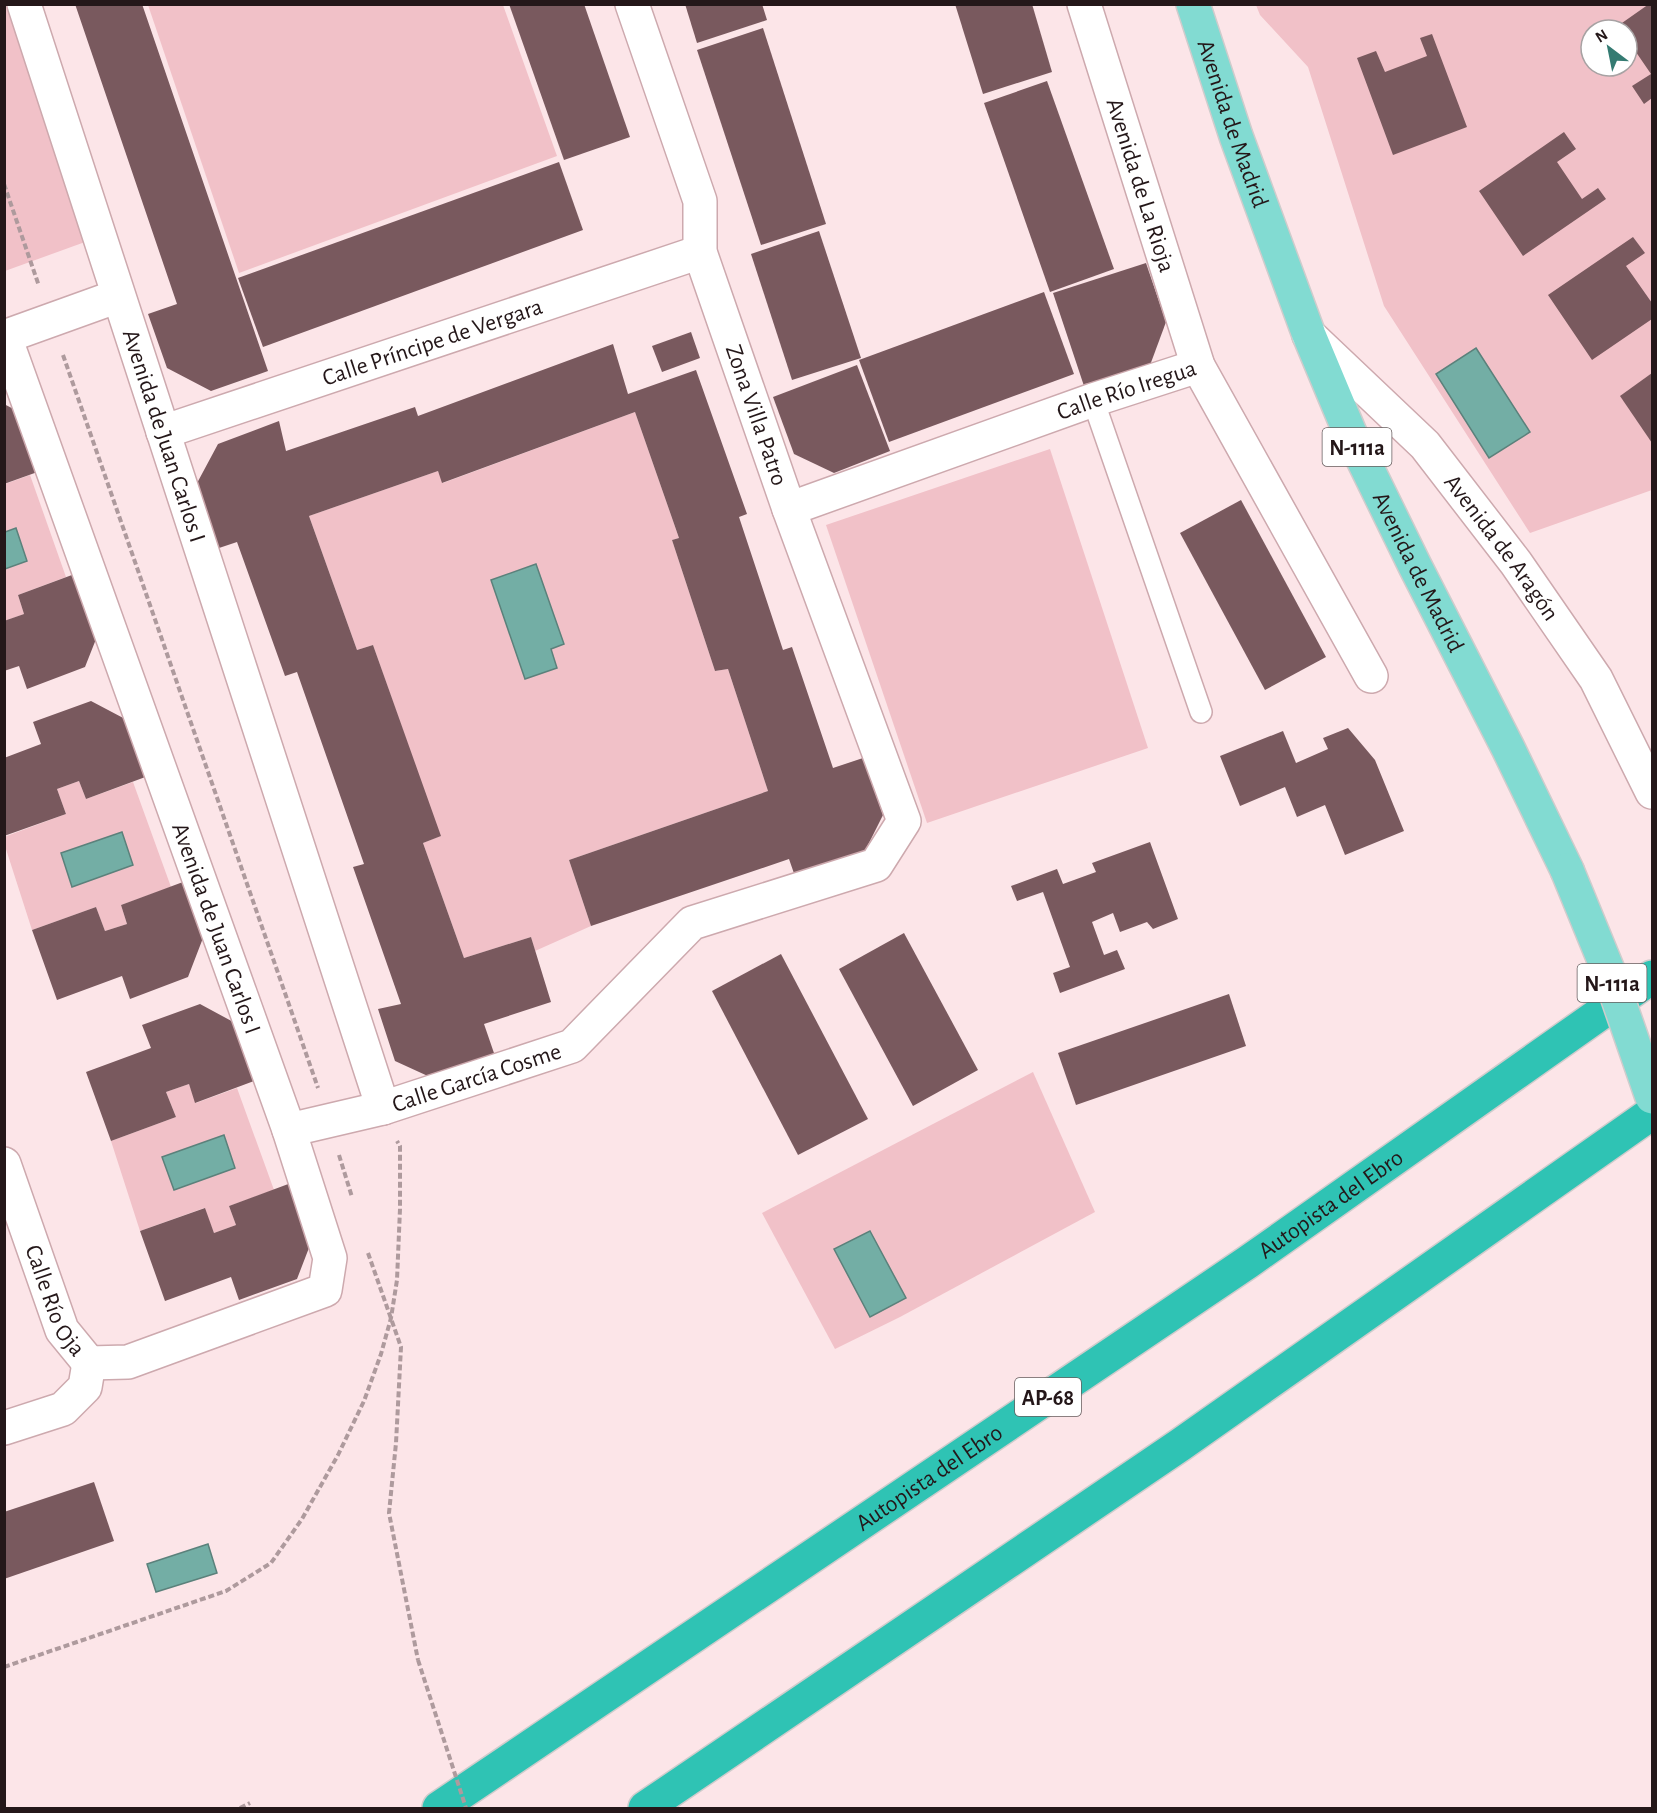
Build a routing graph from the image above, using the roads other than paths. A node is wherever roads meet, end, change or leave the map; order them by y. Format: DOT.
graph roads {
  1 [pos="24,4"];
  2 [pos="632,4"];
  3 [pos="1084,4"];
  4 [pos="1193,4"];
  5 [pos="700,252"];
  6 [pos="118,296"];
  7 [pos="1309,335"];
  8 [pos="5,337"];
  9 [pos="1198,366"];
  10 [pos="1093,400"];
  11 [pos="163,432"];
  12 [pos="789,509"];
  13 [pos="1371,676"];
  14 [pos="1201,712"];
  15 [pos="1653,792"];
  16 [pos="904,821"];
  17 [pos="1653,977"];
  18 [pos="1653,1097"];
  19 [pos="382,1108"];
  20 [pos="1653,1113"];
  21 [pos="289,1130"];
  22 [pos="4,1164"];
  23 [pos="89,1364"];
  24 [pos="4,1428"];
  25 [pos="439,1809"];
  26 [pos="645,1809"];
  1 -- 6 [label="street, Avenida de Juan Carlos I"];
  2 -- 5 [label="street, Zona Villa Patro"];
  3 -- 9 [label="street, Avenida de La Rioja"];
  4 -- 7 [label="main road, Avenida de Madrid / N-111a"];
  5 -- 11 [label="street, Calle Príncipe de Vergara"];
  5 -- 12 [label="street, Zona Villa Patro"];
  6 -- 8 [label="street"];
  6 -- 11 [label="street, Avenida de Juan Carlos I"];
  7 -- 15 [label="street, Avenida de Aragón"];
  7 -- 18 [label="main road, Avenida de Madrid / N-111a, bridge"];
  8 -- 21 [label="street, Avenida de Juan Carlos I"];
  9 -- 10 [label="street, Calle Río Iregua"];
  9 -- 13 [label="street, Calle Río Iregua"];
  10 -- 12 [label="street, Calle Río Iregua"];
  10 -- 14 [label="lane"];
  11 -- 19 [label="street, Avenida de Juan Carlos I"];
  12 -- 16 [label="street, Zona Villa Patro"];
  16 -- 19 [label="street, Calle García Cosme"];
  17 -- 25 [label="highway, Autopista del Ebro / AP-68"];
  19 -- 21 [label="street, Calle García Cosme"];
  20 -- 26 [label="highway"];
  21 -- 23 [label="street, Avenida de Juan Carlos I"];
  22 -- 23 [label="street, Calle Río Oja"];
  23 -- 24 [label="street"];
}
